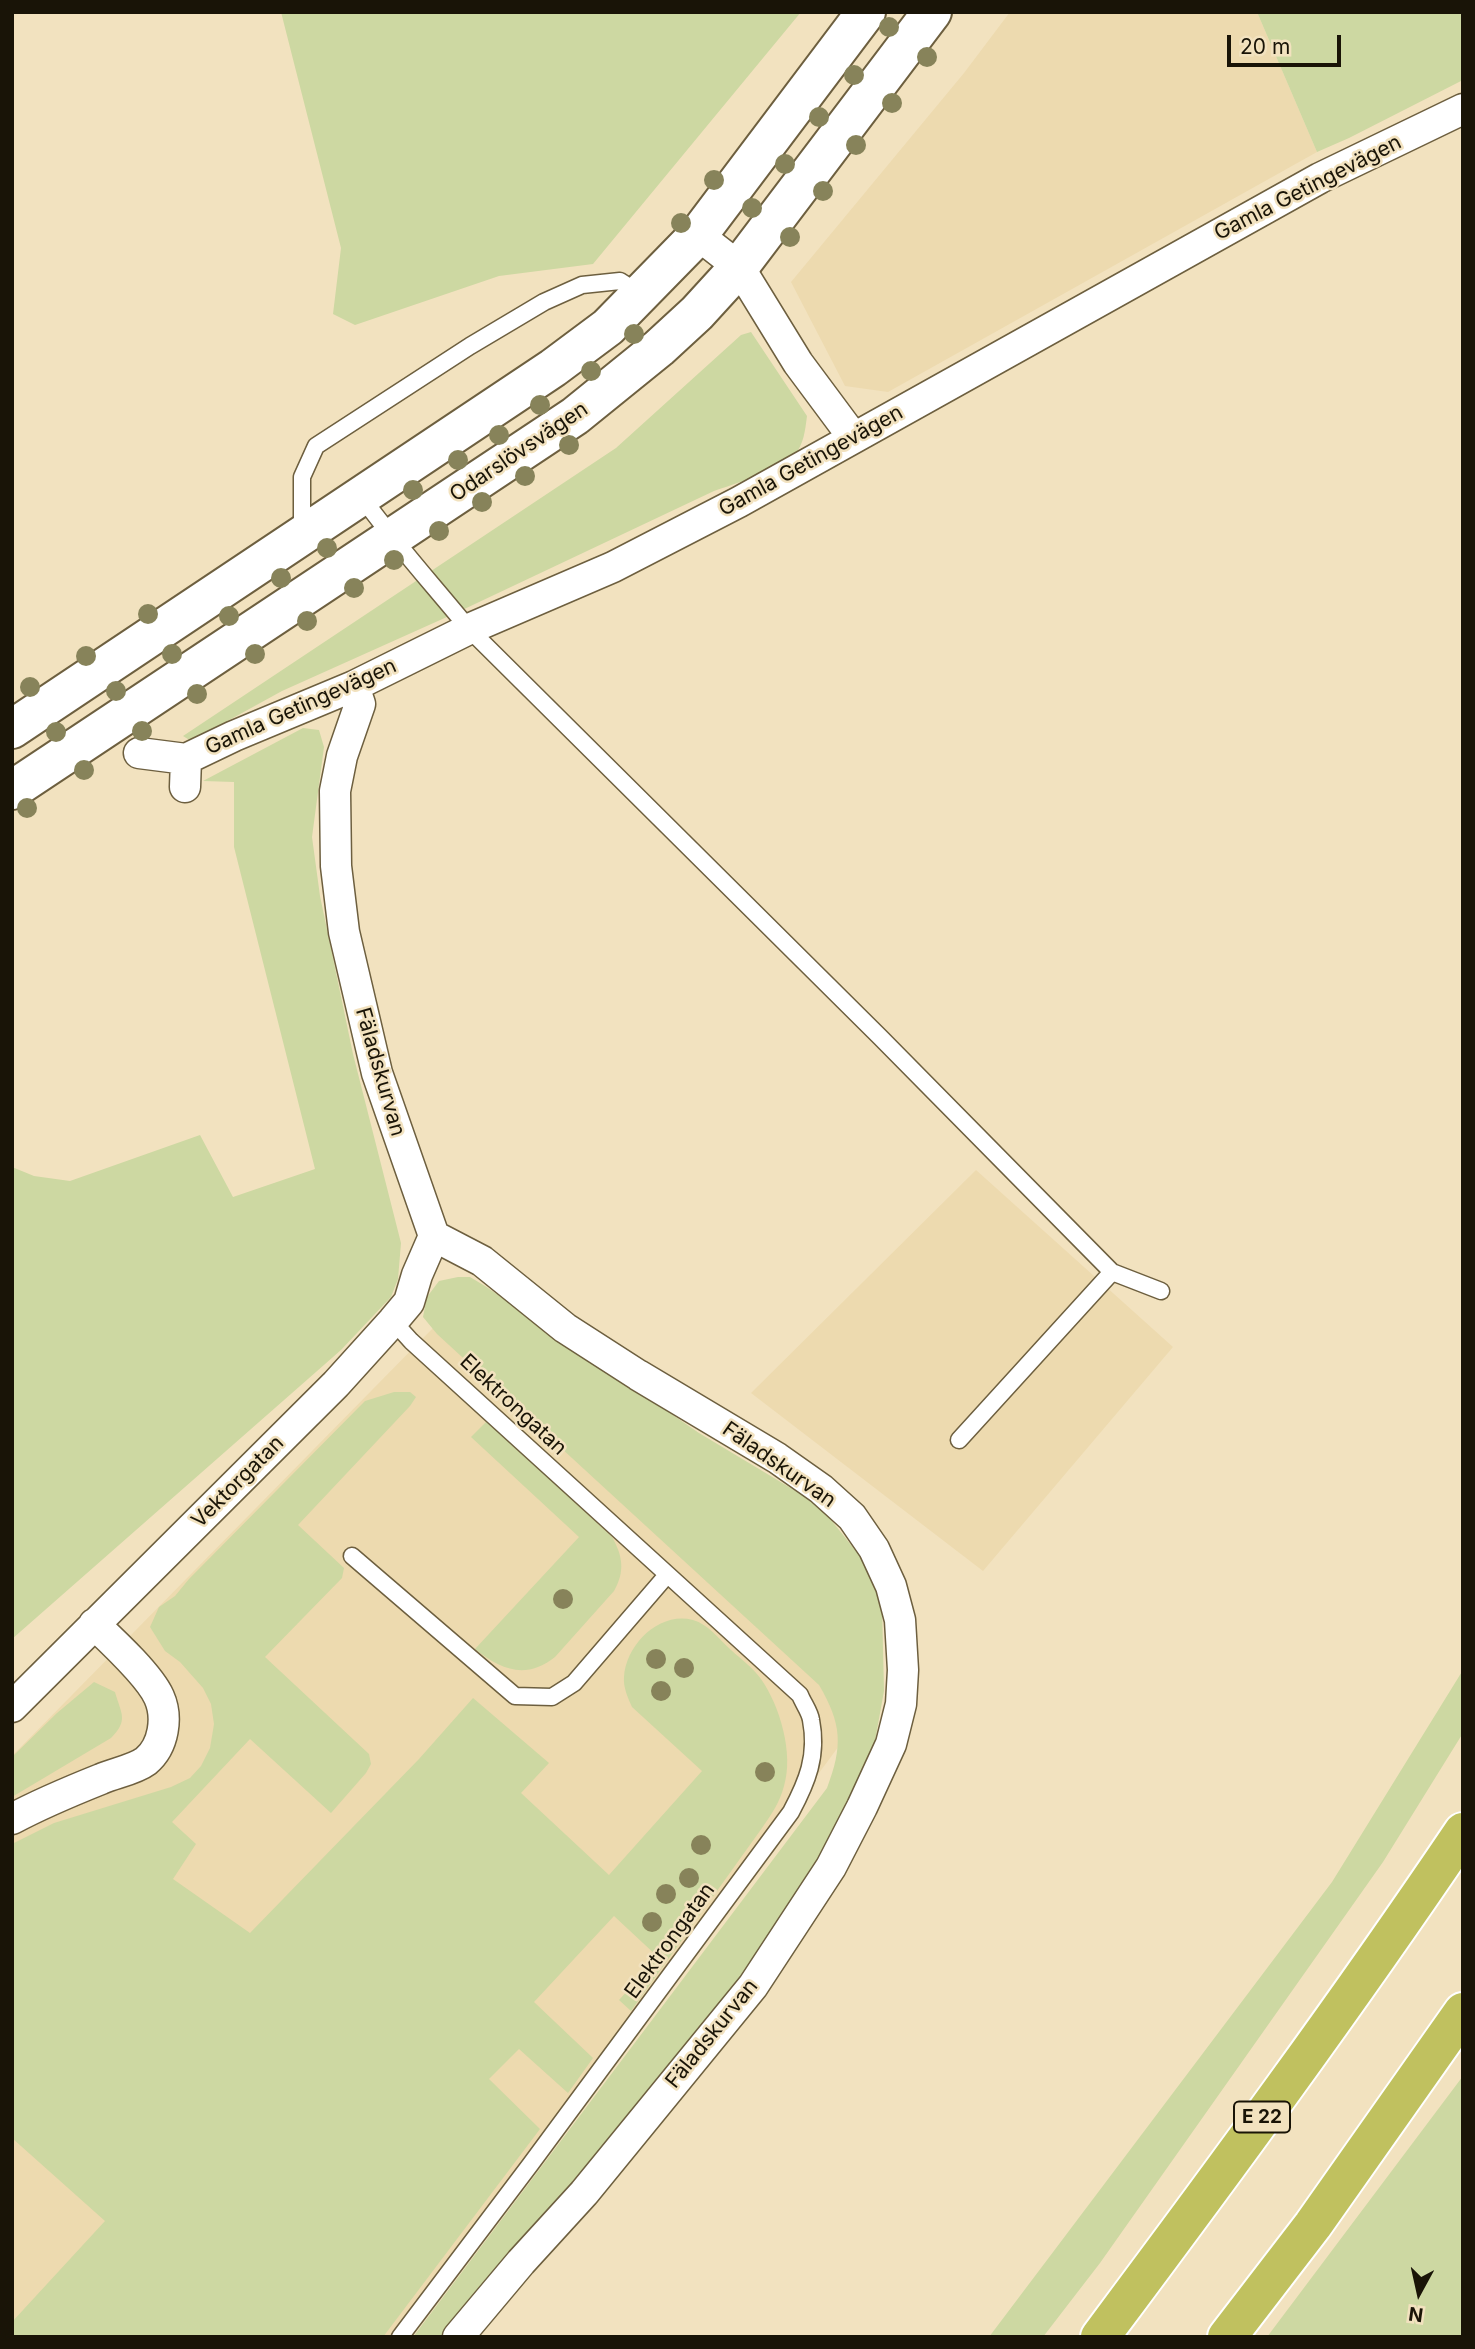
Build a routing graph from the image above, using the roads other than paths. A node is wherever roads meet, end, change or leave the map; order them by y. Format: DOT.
graph roads {
  1 [pos="866,12"];
  2 [pos="932,12"];
  3 [pos="1463,109"];
  4 [pos="698,235"];
  5 [pos="739,267"];
  6 [pos="640,294"];
  7 [pos="853,437"];
  8 [pos="361,496"];
  9 [pos="302,535"];
  10 [pos="391,538"];
  11 [pos="469,629"];
  12 [pos="354,686"];
  13 [pos="12,730"];
  14 [pos="139,753"];
  15 [pos="12,790"];
  16 [pos="434,1236"];
  17 [pos="1112,1272"];
  18 [pos="1161,1290"];
  19 [pos="393,1321"];
  20 [pos="959,1440"];
  21 [pos="352,1556"];
  22 [pos="667,1575"];
  23 [pos="94,1625"];
  24 [pos="12,1707"];
  25 [pos="12,1819"];
  26 [pos="1463,1832"];
  27 [pos="1463,2012"];
  28 [pos="400,2337"];
  29 [pos="458,2337"];
  30 [pos="1100,2337"];
  31 [pos="1227,2337"];
  1 -- 4 [label="main road"];
  2 -- 5 [label="main road, Odarslövsvägen"];
  3 -- 7 [label="street, Gamla Getingevägen"];
  4 -- 5 [label="street"];
  4 -- 6 [label="main road"];
  5 -- 7 [label="street"];
  5 -- 10 [label="main road, Odarslövsvägen"];
  6 -- 8 [label="main road"];
  6 -- 9 [label="lane"];
  7 -- 11 [label="street, Gamla Getingevägen"];
  8 -- 9 [label="main road"];
  8 -- 10 [label="lane"];
  9 -- 13 [label="main road"];
  10 -- 11 [label="lane"];
  10 -- 15 [label="main road, Odarslövsvägen"];
  11 -- 12 [label="street, Gamla Getingevägen"];
  11 -- 17 [label="lane"];
  12 -- 14 [label="street, Gamla Getingevägen"];
  12 -- 16 [label="street, Fäladskurvan"];
  16 -- 19 [label="street, Vektorgatan"];
  16 -- 29 [label="street, Fäladskurvan"];
  17 -- 18 [label="lane"];
  17 -- 20 [label="lane"];
  19 -- 22 [label="lane, Elektrongatan"];
  19 -- 23 [label="street, Vektorgatan"];
  21 -- 22 [label="lane"];
  22 -- 28 [label="lane, Elektrongatan"];
  23 -- 24 [label="street, Vektorgatan"];
  23 -- 25 [label="street"];
  26 -- 30 [label="highway, E 22"];
  27 -- 31 [label="highway"];
}
